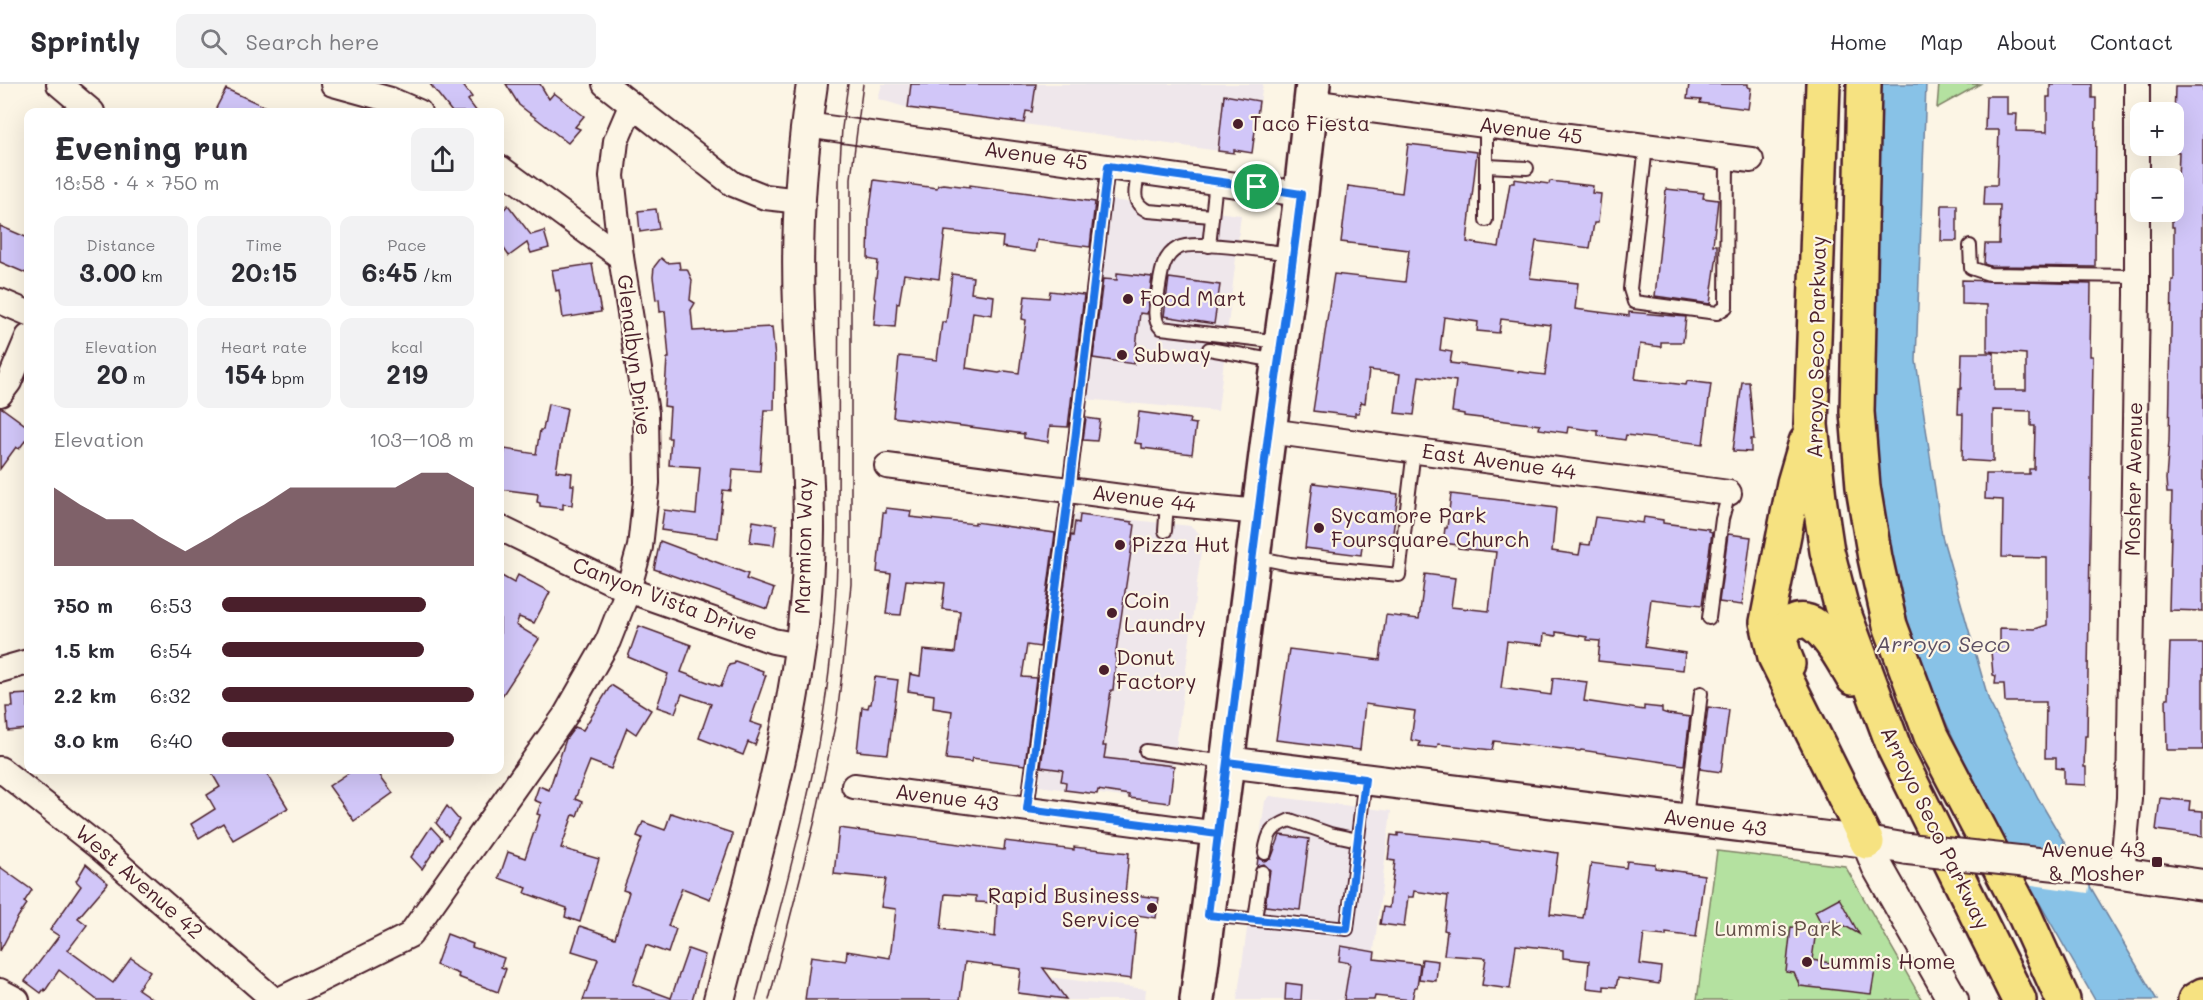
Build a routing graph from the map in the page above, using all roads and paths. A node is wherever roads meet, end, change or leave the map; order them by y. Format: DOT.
graph roads {
  1 [pos="59,84"];
  2 [pos="333,84"];
  3 [pos="605,84"];
  4 [pos="812,84"];
  5 [pos="1823,84"];
  6 [pos="1864,84"];
  7 [pos="2137,84"];
  8 [pos="1312,93"];
  9 [pos="631,106"];
  10 [pos="87,108"];
  11 [pos="410,108"];
  12 [pos="806,125"];
  13 [pos="1486,125"];
  14 [pos="1646,146"];
  15 [pos="1727,156"];
  16 [pos="1751,160"];
  17 [pos="1108,166"];
  18 [pos="1487,166"];
  19 [pos="1527,168"];
  20 [pos="504,171"];
  21 [pos="1139,171"];
  22 [pos="1216,181"];
  23 [pos="1301,194"];
  24 [pos="800,201"];
  25 [pos="1212,216"];
  26 [pos="1486,220"];
  27 [pos="1209,246"];
  28 [pos="1970,246"];
  29 [pos="1293,254"];
  30 [pos="621,257"];
  31 [pos="2137,276"];
  32 [pos="0,301"];
  33 [pos="24,310"];
  34 [pos="24,346"];
  35 [pos="1209,349"];
  36 [pos="1280,352"];
  37 [pos="0,394"];
  38 [pos="1811,425"];
  39 [pos="1269,431"];
  40 [pos="1414,450"];
  41 [pos="887,466"];
  42 [pos="1069,490"];
  43 [pos="1729,493"];
  44 [pos="1167,503"];
  45 [pos="1259,512"];
  46 [pos="504,530"];
  47 [pos="1165,531"];
  48 [pos="1253,557"];
  49 [pos="628,590"];
  50 [pos="1709,618"];
  51 [pos="800,646"];
  52 [pos="24,663"];
  53 [pos="0,670"];
  54 [pos="1701,693"];
  55 [pos="1801,706"];
  56 [pos="1895,750"];
  57 [pos="1146,751"];
  58 [pos="1227,762"];
  59 [pos="0,769"];
  60 [pos="1365,779"];
  61 [pos="854,786"];
  62 [pos="1027,809"];
  63 [pos="1686,819"];
  64 [pos="1218,834"];
  65 [pos="1358,840"];
  66 [pos="1867,843"];
  67 [pos="1265,853"];
  68 [pos="2108,871"];
  69 [pos="1262,872"];
  70 [pos="2203,885"];
  71 [pos="2024,914"];
  72 [pos="1208,915"];
  73 [pos="1255,920"];
  74 [pos="0,991"];
  75 [pos="323,992"];
  76 [pos="2203,995"];
  77 [pos="17,1000"];
  78 [pos="274,1000"];
  79 [pos="279,1000"];
  80 [pos="719,1000"];
  81 [pos="1197,1000"];
  82 [pos="1953,1000"];
  83 [pos="2019,1000"];
  84 [pos="2063,1000"];
  85 [pos="2082,1000"];
  86 [pos="2195,1000"];
  1 -- 10 [label="street"];
  2 -- 11 [label="street"];
  3 -- 9 [label="street"];
  4 -- 12 [label="street, Marmion Way"];
  5 -- 38 [label="highway, Arroyo Seco Parkway"];
  6 -- 71 [label="highway, Arroyo Seco Parkway"];
  7 -- 31 [label="street, Mosher Avenue"];
  8 -- 13 [label="street, Avenue 45"];
  8 -- 23 [label="main road"];
  9 -- 24 [label="street"];
  9 -- 30 [label="street, Glenalbyn Drive"];
  12 -- 17 [label="street, Avenue 45"];
  12 -- 24 [label="street, Marmion Way"];
  13 -- 14 [label="street, Avenue 45"];
  13 -- 18 [label="lane"];
  14 -- 15 [label="street, Avenue 45"];
  14 -- 15 [label="lane"];
  15 -- 16 [label="street, Avenue 45"];
  17 -- 21 [label="street, Avenue 45"];
  17 -- 42 [label="lane"];
  18 -- 19 [label="lane"];
  18 -- 26 [label="lane"];
  20 -- 30 [label="street"];
  21 -- 22 [label="street, Avenue 45"];
  21 -- 25 [label="lane"];
  22 -- 23 [label="street, Avenue 45"];
  22 -- 25 [label="lane"];
  23 -- 29 [label="main road"];
  24 -- 51 [label="street, Marmion Way"];
  25 -- 27 [label="lane"];
  27 -- 29 [label="lane"];
  27 -- 36 [label="lane"];
  28 -- 31 [label="lane"];
  29 -- 36 [label="main road"];
  30 -- 49 [label="street, Glenalbyn Drive"];
  31 -- 68 [label="street, Mosher Avenue"];
  32 -- 33 [label="street"];
  34 -- 37 [label="street"];
  35 -- 36 [label="lane"];
  36 -- 39 [label="main road"];
  38 -- 55 [label="highway"];
  38 -- 56 [label="highway, Arroyo Seco Parkway"];
  39 -- 40 [label="street, East Avenue 44"];
  39 -- 45 [label="main road"];
  40 -- 43 [label="street, East Avenue 44"];
  40 -- 48 [label="lane"];
  41 -- 42 [label="street, Avenue 44"];
  42 -- 44 [label="street, Avenue 44"];
  42 -- 62 [label="lane"];
  43 -- 50 [label="lane"];
  44 -- 45 [label="street, Avenue 44"];
  44 -- 47 [label="lane"];
  45 -- 48 [label="main road"];
  46 -- 49 [label="street, Canyon Vista Drive"];
  48 -- 58 [label="main road"];
  49 -- 51 [label="street, Canyon Vista Drive"];
  49 -- 75 [label="street, Glenalbyn Drive"];
  51 -- 80 [label="street, Marmion Way"];
  52 -- 53 [label="street"];
  54 -- 63 [label="lane"];
  55 -- 56 [label="highway"];
  55 -- 66 [label="highway"];
  56 -- 83 [label="highway, Arroyo Seco Parkway"];
  57 -- 58 [label="lane"];
  58 -- 60 [label="street, Avenue 43"];
  58 -- 64 [label="main road"];
  59 -- 78 [label="street, West Avenue 42"];
  60 -- 63 [label="street, Avenue 43"];
  60 -- 65 [label="lane"];
  61 -- 62 [label="street, Avenue 43"];
  62 -- 64 [label="street, Avenue 43"];
  63 -- 66 [label="street, Avenue 43"];
  64 -- 72 [label="main road"];
  65 -- 67 [label="lane"];
  65 -- 73 [label="lane"];
  66 -- 68 [label="street, Avenue 43, bridge"];
  66 -- 82 [label="street"];
  68 -- 70 [label="street, Avenue 43"];
  69 -- 73 [label="lane"];
  71 -- 84 [label="highway, Arroyo Seco Parkway"];
  71 -- 85 [label="highway"];
  72 -- 73 [label="lane"];
  72 -- 81 [label="main road"];
  74 -- 77 [label="street"];
  75 -- 79 [label="street, Glenalbyn Drive"];
  76 -- 86 [label="highway"];
}
